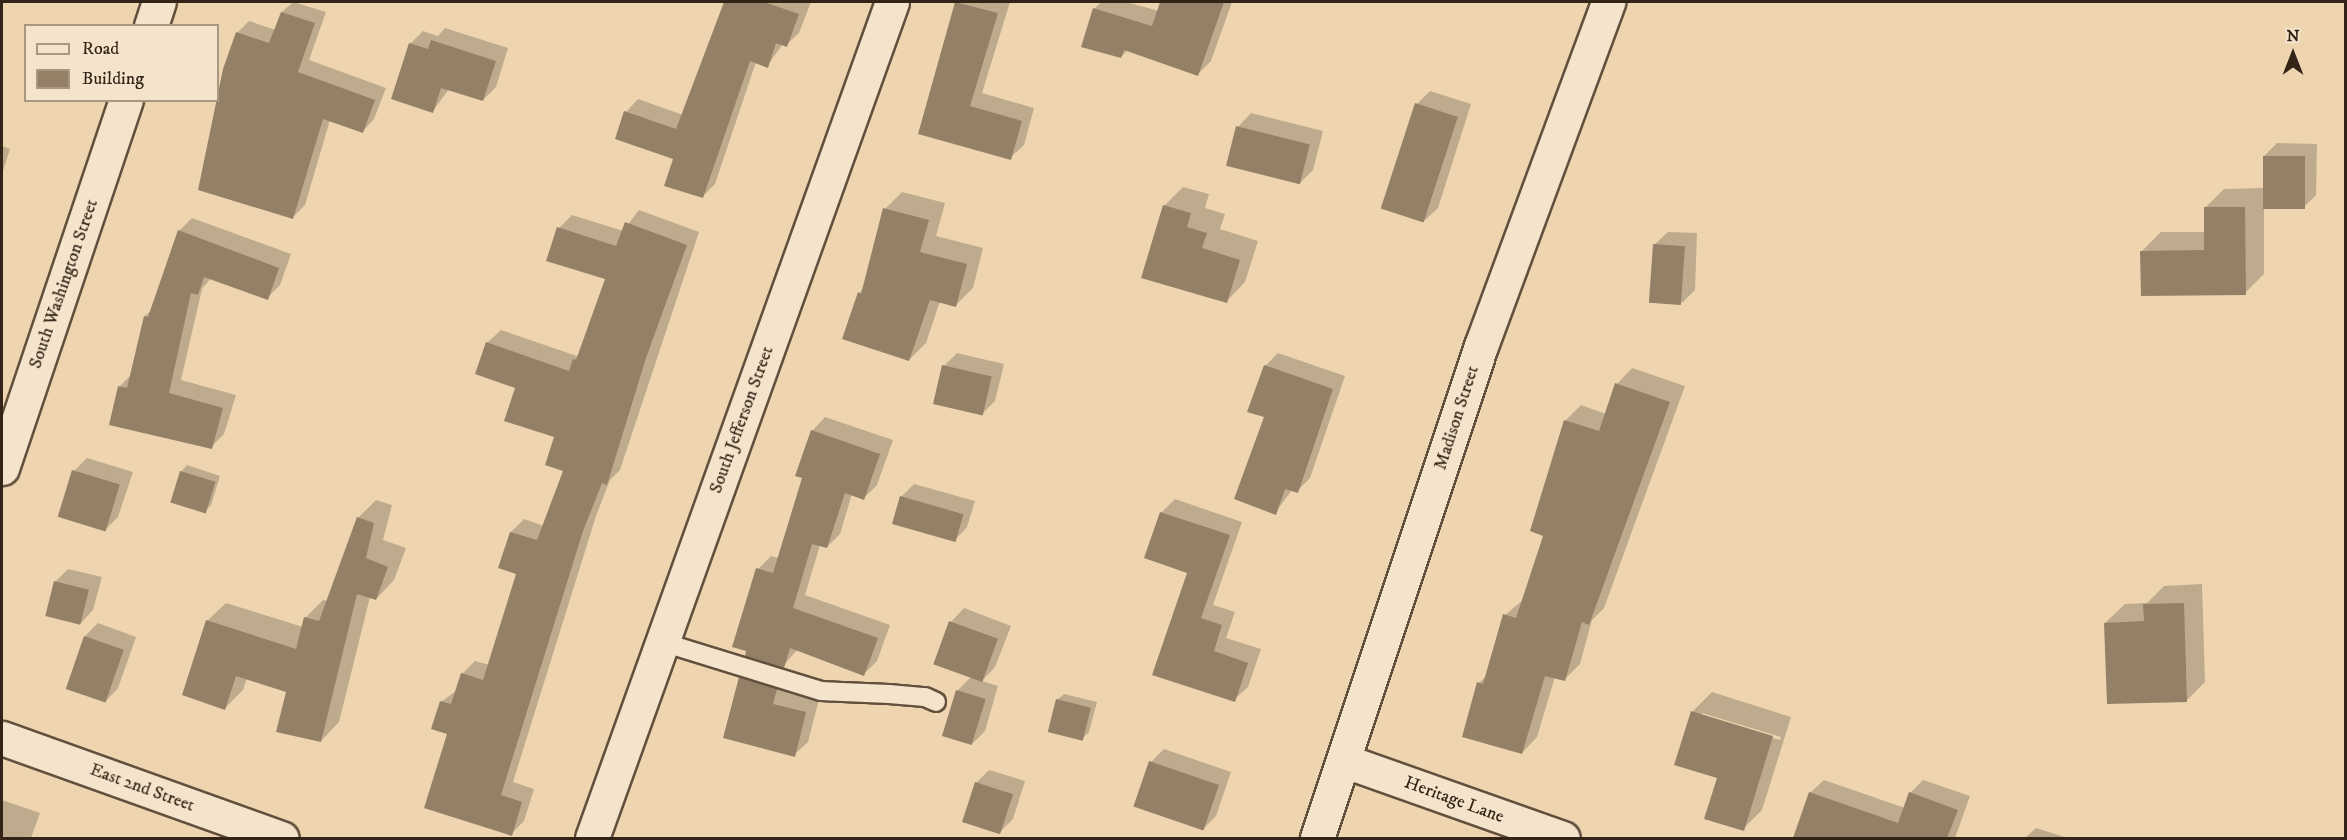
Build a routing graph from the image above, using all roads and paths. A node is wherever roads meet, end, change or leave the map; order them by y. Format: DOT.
graph roads {
  1 [pos="159,2"];
  2 [pos="892,2"];
  3 [pos="1608,2"];
  4 [pos="152,24"];
  5 [pos="125,102"];
  6 [pos="2,468"];
  7 [pos="662,642"];
  8 [pos="936,702"];
  9 [pos="2,738"];
  10 [pos="1345,761"];
  11 [pos="282,838"];
  12 [pos="592,838"];
  13 [pos="1317,838"];
  14 [pos="1563,838"];
  1 -- 4 [label="street"];
  2 -- 7 [label="street, South Jefferson Street"];
  3 -- 10 [label="street, Madison Street"];
  5 -- 6 [label="street, South Washington Street"];
  7 -- 8 [label="lane"];
  7 -- 12 [label="street, South Jefferson Street"];
  9 -- 11 [label="street, East 2nd Street"];
  10 -- 13 [label="street, Madison Street"];
  10 -- 14 [label="street, Heritage Lane"];
}
